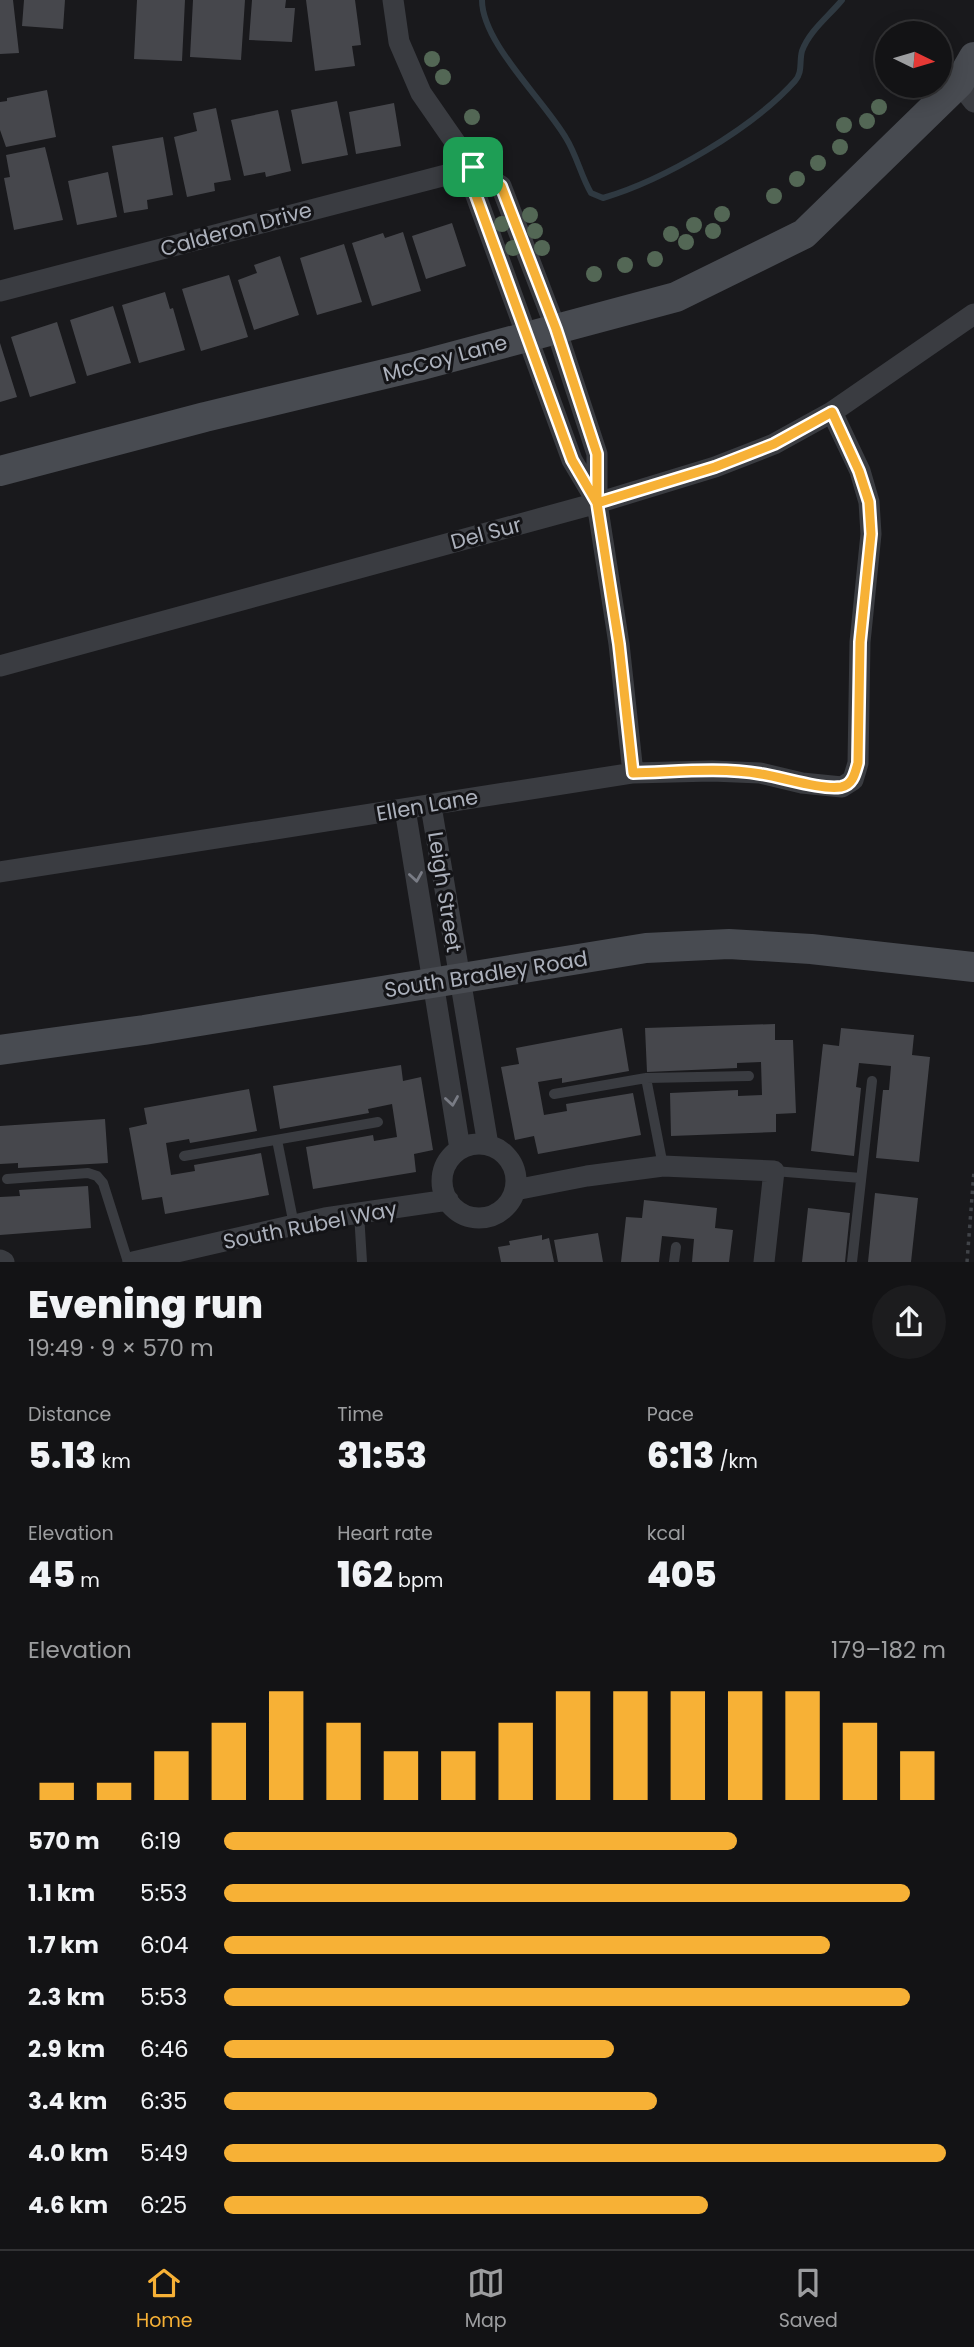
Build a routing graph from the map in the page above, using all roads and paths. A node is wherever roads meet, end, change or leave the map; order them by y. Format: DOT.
graph roads {
  1 [pos="393,0"];
  2 [pos="974,57"];
  3 [pos="966,93"];
  4 [pos="473,167"];
  5 [pos="0,291"];
  6 [pos="974,314"];
  7 [pos="542,333"];
  8 [pos="974,334"];
  9 [pos="944,336"];
  10 [pos="832,412"];
  11 [pos="0,471"];
  12 [pos="597,503"];
  13 [pos="0,666"];
  14 [pos="633,773"];
  15 [pos="431,806"];
  16 [pos="405,810"];
  17 [pos="0,872"];
  18 [pos="974,967"];
  19 [pos="446,980"];
  20 [pos="0,1050"];
  21 [pos="749,1076"];
  22 [pos="646,1078"];
  23 [pos="872,1081"];
  24 [pos="554,1094"];
  25 [pos="378,1122"];
  26 [pos="277,1140"];
  27 [pos="488,1145"];
  28 [pos="460,1149"];
  29 [pos="184,1156"];
  30 [pos="663,1166"];
  31 [pos="774,1171"];
  32 [pos="974,1171"];
  33 [pos="861,1178"];
  34 [pos="7,1179"];
  35 [pos="515,1190"];
  36 [pos="447,1200"];
  37 [pos="359,1213"];
  38 [pos="294,1225"];
  39 [pos="676,1247"];
  40 [pos="130,1262"];
  41 [pos="362,1262"];
  42 [pos="674,1262"];
  43 [pos="764,1262"];
  44 [pos="852,1262"];
  45 [pos="967,1262"];
  1 -- 4 [label="street"];
  2 -- 3 [label="street, McCoy Lane"];
  3 -- 7 [label="street, McCoy Lane"];
  4 -- 5 [label="street, Calderon Drive"];
  4 -- 7 [label="street"];
  4 -- 7 [label="street"];
  6 -- 9 [label="street, Del Sur"];
  7 -- 11 [label="street, McCoy Lane"];
  7 -- 12 [label="street"];
  7 -- 12 [label="street"];
  8 -- 9 [label="street"];
  9 -- 10 [label="street, Del Sur"];
  10 -- 12 [label="street, Del Sur"];
  10 -- 14 [label="street, Ellen Lane"];
  12 -- 13 [label="street, Del Sur"];
  12 -- 14 [label="street"];
  14 -- 15 [label="street, Ellen Lane"];
  15 -- 16 [label="street, Ellen Lane"];
  15 -- 19 [label="street, Leigh Street"];
  16 -- 17 [label="street, Ellen Lane"];
  16 -- 19 [label="street, Leigh Street, one-way"];
  18 -- 19 [label="street, South Bradley Road"];
  19 -- 20 [label="street, South Bradley Road"];
  19 -- 27 [label="street, Leigh Street"];
  19 -- 28 [label="street, Leigh Street, one-way"];
  21 -- 22 [label="lane"];
  22 -- 24 [label="lane"];
  22 -- 30 [label="lane"];
  23 -- 33 [label="lane"];
  25 -- 26 [label="lane"];
  26 -- 29 [label="lane"];
  26 -- 38 [label="lane"];
  27 -- 28 [label="street"];
  27 -- 35 [label="street"];
  28 -- 36 [label="street"];
  30 -- 31 [label="street"];
  30 -- 35 [label="street"];
  31 -- 33 [label="lane"];
  31 -- 43 [label="street"];
  32 -- 45 [label="path"];
  33 -- 44 [label="lane"];
  34 -- 40 [label="lane"];
  35 -- 36 [label="street"];
  36 -- 37 [label="street, South Rubel Way"];
  37 -- 38 [label="street, South Rubel Way"];
  37 -- 41 [label="lane"];
  38 -- 40 [label="street, South Rubel Way"];
  39 -- 42 [label="lane"];
}
